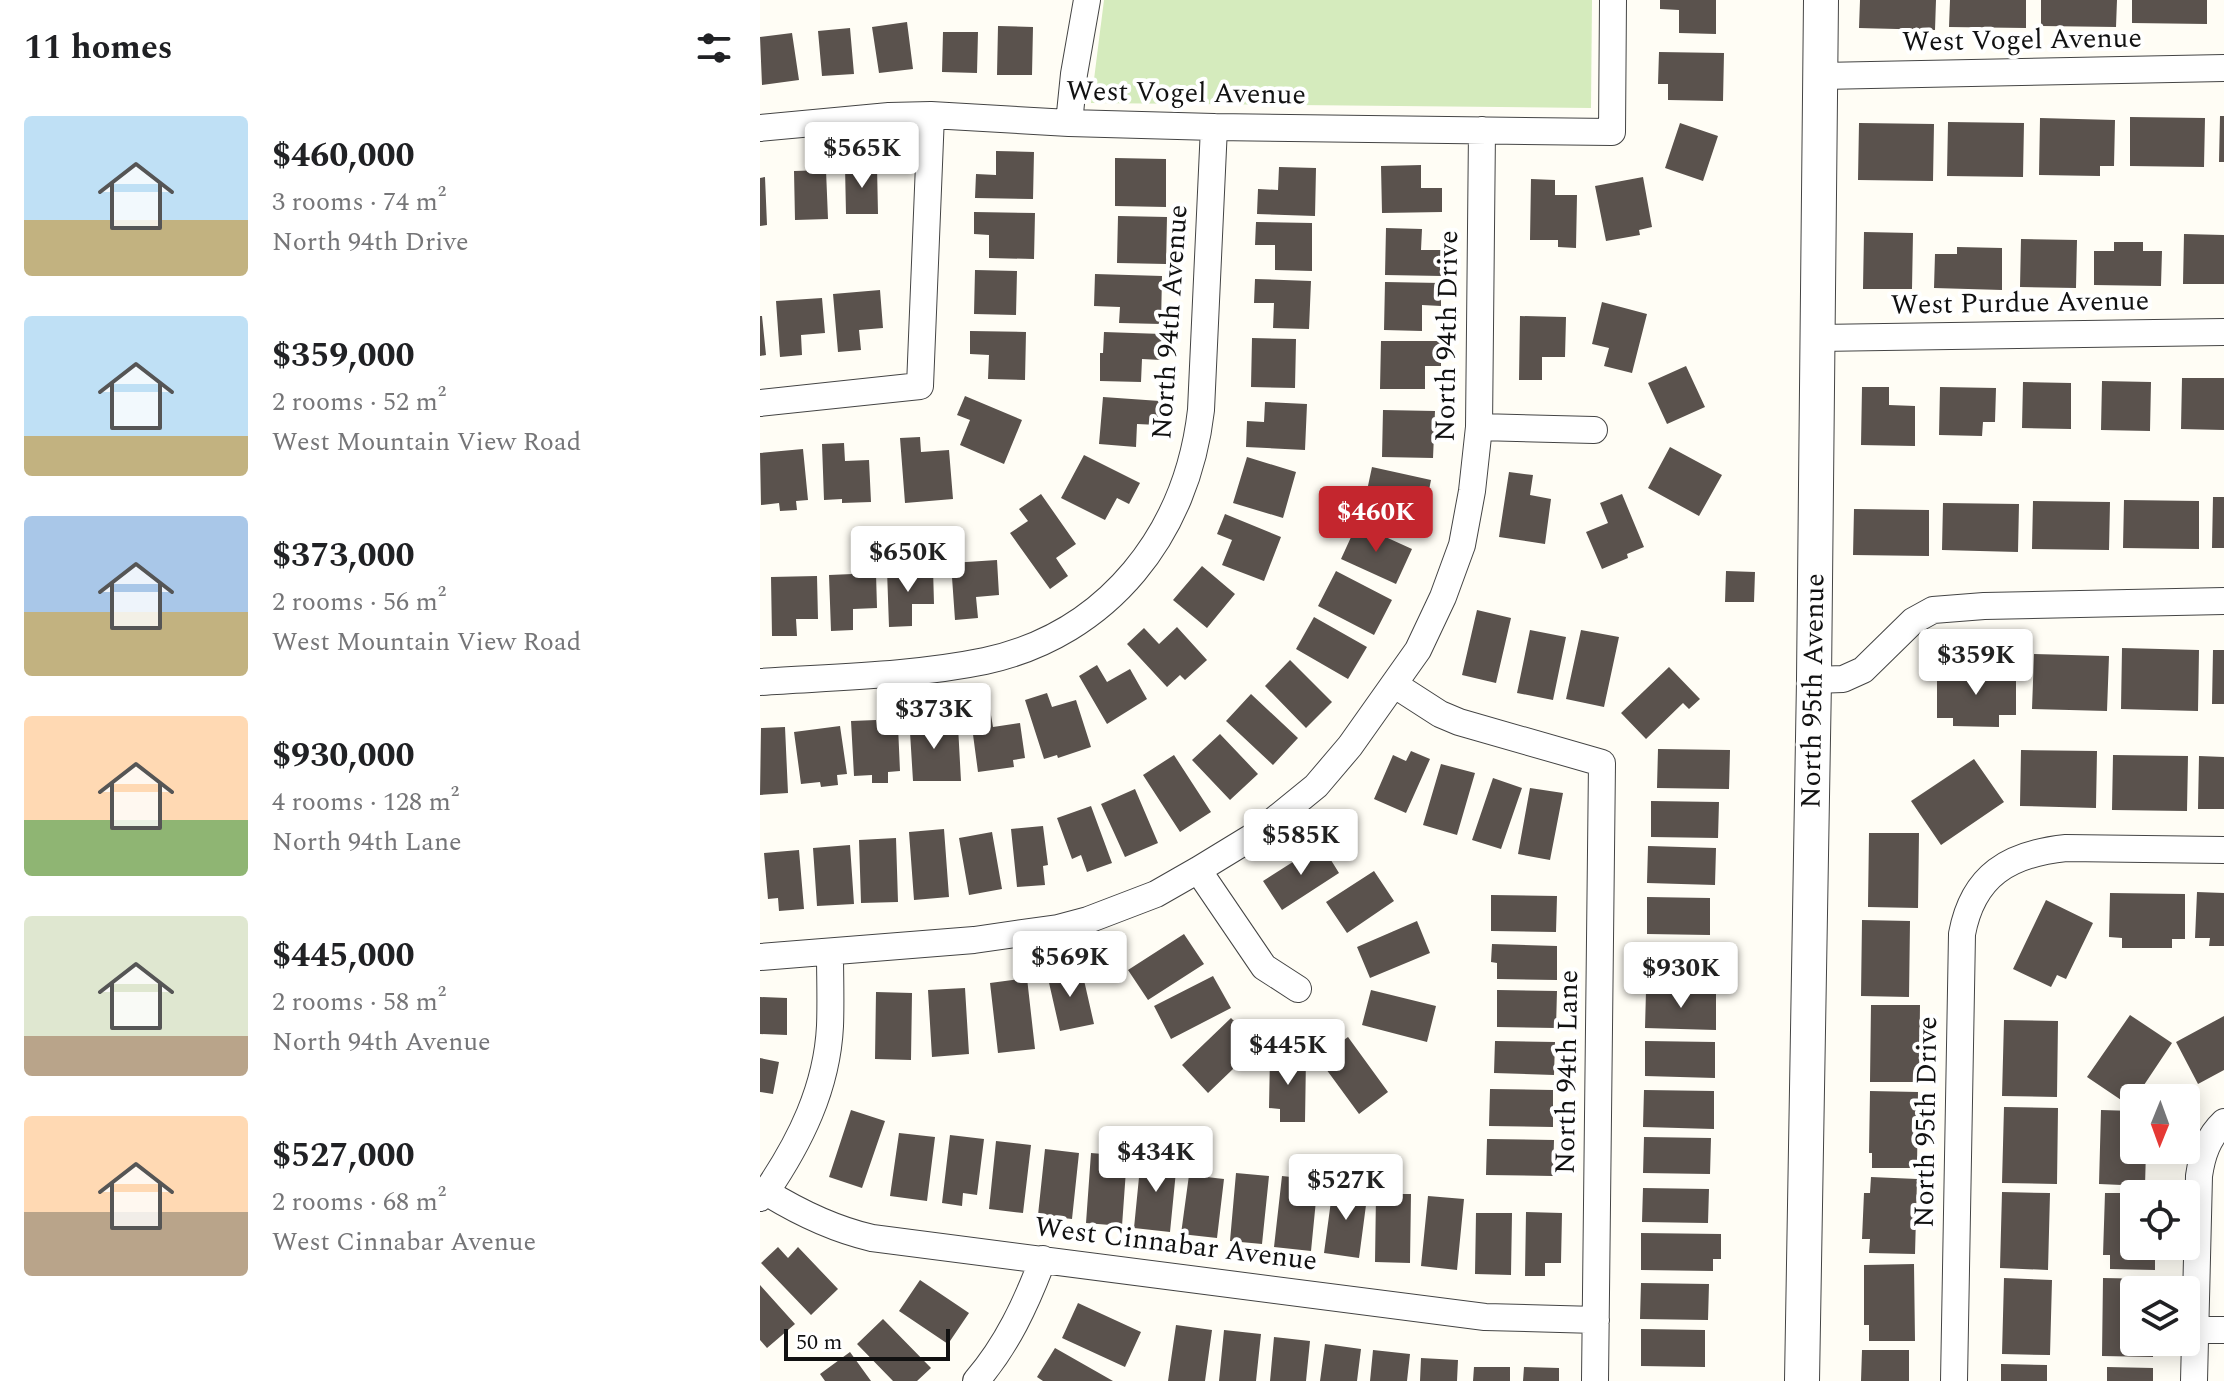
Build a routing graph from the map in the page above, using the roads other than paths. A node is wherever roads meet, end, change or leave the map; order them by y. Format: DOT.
graph roads {
  1 [pos="1087,0"];
  2 [pos="1613,0"];
  3 [pos="1821,0"];
  4 [pos="2224,68"];
  5 [pos="1821,76"];
  6 [pos="931,115"];
  7 [pos="1069,123"];
  8 [pos="1214,127"];
  9 [pos="760,128"];
  10 [pos="1482,130"];
  11 [pos="2224,332"];
  12 [pos="1818,338"];
  13 [pos="760,403"];
  14 [pos="1479,427"];
  15 [pos="1594,430"];
  16 [pos="2224,601"];
  17 [pos="1814,680"];
  18 [pos="760,682"];
  19 [pos="1395,685"];
  20 [pos="2224,850"];
  21 [pos="1198,870"];
  22 [pos="830,952"];
  23 [pos="760,957"];
  24 [pos="1298,989"];
  25 [pos="2221,1124"];
  26 [pos="763,1195"];
  27 [pos="1043,1259"];
  28 [pos="2196,1276"];
  29 [pos="1596,1320"];
  30 [pos="2200,1330"];
  31 [pos="2224,1330"];
  32 [pos="2194,1356"];
  33 [pos="976,1381"];
  34 [pos="1595,1381"];
  35 [pos="1802,1381"];
  36 [pos="1954,1381"];
  37 [pos="2194,1381"];
  1 -- 7 [label="street"];
  2 -- 10 [label="street, West Vogel Avenue"];
  3 -- 5 [label="street, North 95th Avenue"];
  4 -- 5 [label="street, West Vogel Avenue"];
  5 -- 12 [label="street, North 95th Avenue"];
  6 -- 7 [label="street, West Vogel Avenue"];
  6 -- 9 [label="street, West Vogel Avenue"];
  6 -- 13 [label="street"];
  7 -- 8 [label="street, West Vogel Avenue"];
  8 -- 10 [label="street, West Vogel Avenue"];
  8 -- 18 [label="street, North 94th Avenue"];
  10 -- 14 [label="street, North 94th Drive"];
  11 -- 12 [label="street, West Purdue Avenue"];
  12 -- 17 [label="street, North 95th Avenue"];
  14 -- 15 [label="street"];
  14 -- 19 [label="street, North 94th Drive"];
  16 -- 17 [label="street"];
  17 -- 35 [label="street, North 95th Avenue"];
  19 -- 21 [label="street, North 94th Drive"];
  19 -- 29 [label="street, North 94th Lane"];
  20 -- 36 [label="street, North 95th Drive"];
  21 -- 22 [label="street, North 94th Drive"];
  21 -- 24 [label="street"];
  22 -- 23 [label="street, North 94th Drive"];
  22 -- 26 [label="street"];
  25 -- 28 [label="street"];
  26 -- 27 [label="street, West Cinnabar Avenue"];
  27 -- 29 [label="street, West Cinnabar Avenue"];
  27 -- 33 [label="street"];
  29 -- 34 [label="street, North 94th Lane"];
  30 -- 31 [label="street"];
  32 -- 37 [label="street"];
}
